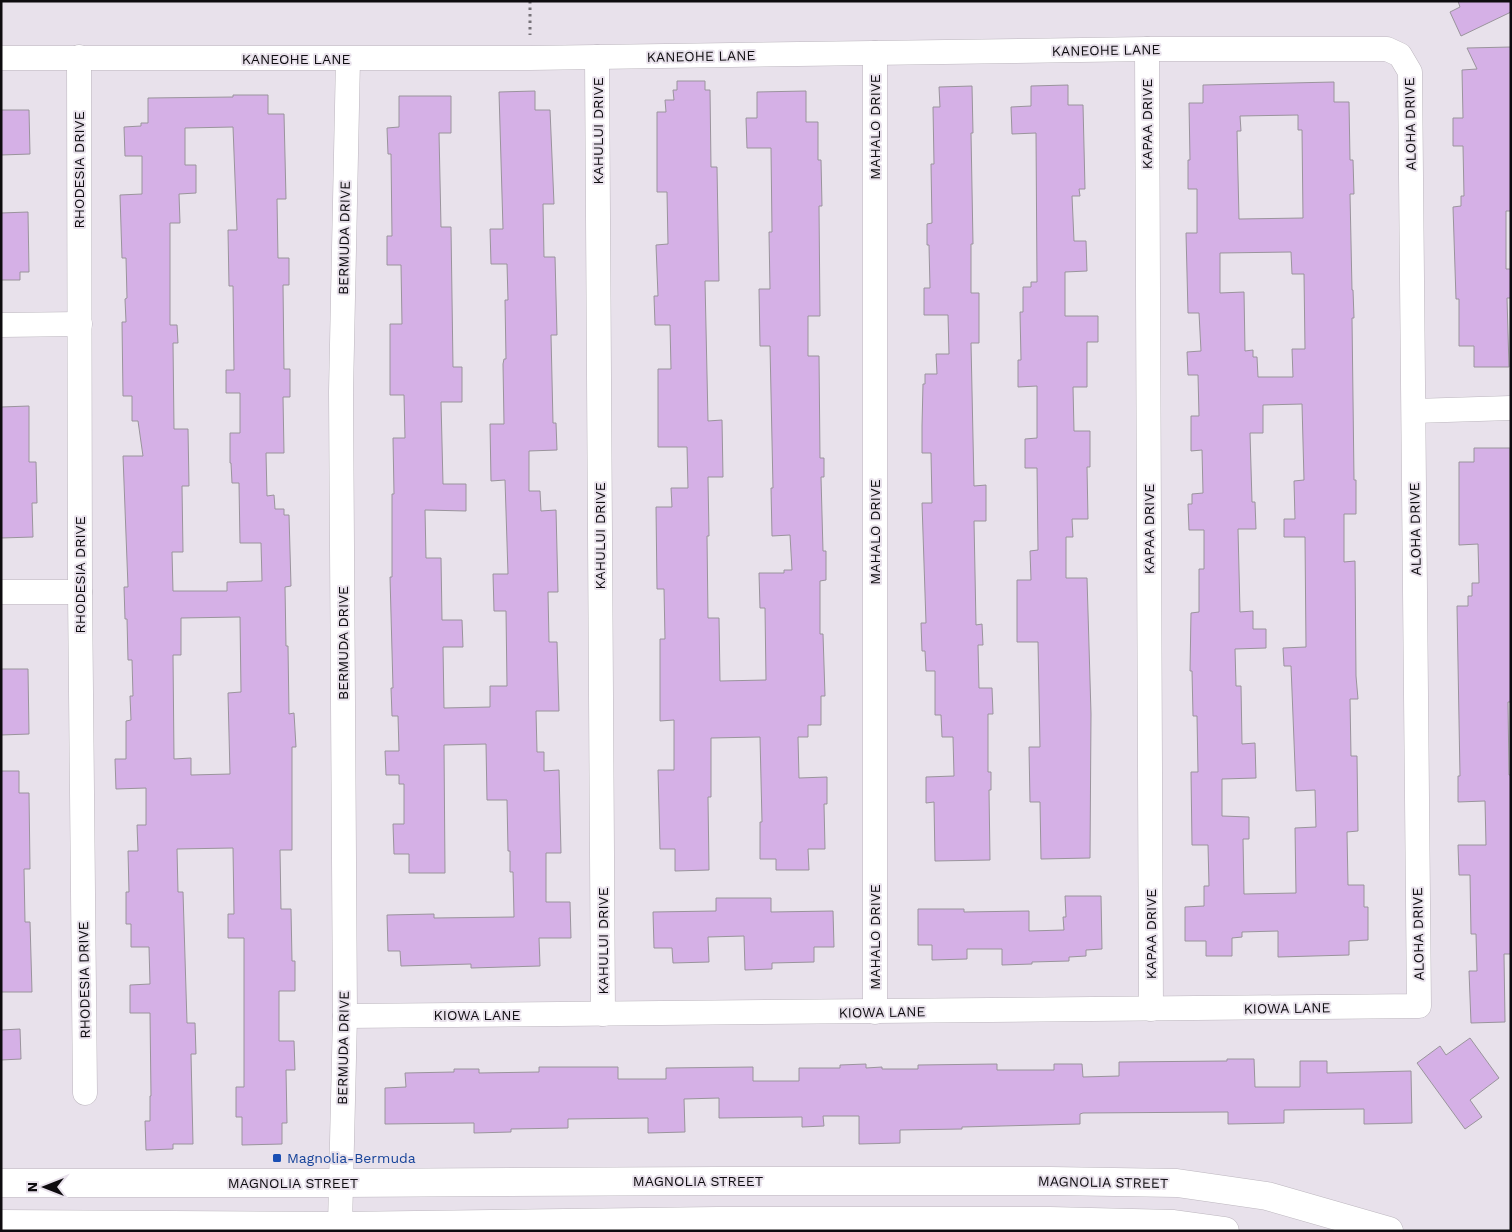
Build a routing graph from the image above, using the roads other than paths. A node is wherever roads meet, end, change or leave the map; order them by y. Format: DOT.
graph roads {
  1 [pos="1147,49"];
  2 [pos="874,53"];
  3 [pos="1400,55"];
  4 [pos="79,57"];
  5 [pos="598,57"];
  6 [pos="1,58"];
  7 [pos="348,59"];
  8 [pos="80,324"];
  9 [pos="1,325"];
  10 [pos="1511,408"];
  11 [pos="1414,411"];
  12 [pos="1,592"];
  13 [pos="80,592"];
  14 [pos="1419,1006"];
  15 [pos="1151,1009"];
  16 [pos="875,1012"];
  17 [pos="604,1014"];
  18 [pos="345,1016"];
  19 [pos="85,1092"];
  20 [pos="1,1183"];
  21 [pos="340,1183"];
  22 [pos="1,1224"];
  23 [pos="340,1226"];
  24 [pos="1225,1231"];
  25 [pos="1389,1231"];
  1 -- 2 [label="street, KANEOHE LANE"];
  1 -- 3 [label="street, KANEOHE LANE"];
  1 -- 15 [label="street, KAPAA DRIVE"];
  2 -- 5 [label="street, KANEOHE LANE"];
  2 -- 16 [label="street, MAHALO DRIVE"];
  3 -- 11 [label="street, ALOHA DRIVE"];
  4 -- 6 [label="street, KANEOHE LANE"];
  4 -- 7 [label="street, KANEOHE LANE"];
  4 -- 8 [label="street, RHODESIA DRIVE"];
  5 -- 7 [label="street, KANEOHE LANE"];
  5 -- 17 [label="street, KAHULUI DRIVE"];
  7 -- 18 [label="street, BERMUDA DRIVE"];
  8 -- 9 [label="street"];
  8 -- 13 [label="street, RHODESIA DRIVE"];
  10 -- 11 [label="street"];
  11 -- 14 [label="street, ALOHA DRIVE"];
  12 -- 13 [label="street"];
  13 -- 19 [label="street, RHODESIA DRIVE"];
  14 -- 15 [label="street, KIOWA LANE"];
  15 -- 16 [label="street, KIOWA LANE"];
  16 -- 17 [label="street, KIOWA LANE"];
  17 -- 18 [label="street, KIOWA LANE"];
  18 -- 21 [label="street, BERMUDA DRIVE"];
  20 -- 21 [label="main road, MAGNOLIA STREET"];
  21 -- 23 [label="street, BERMUDA DRIVE"];
  21 -- 25 [label="main road, MAGNOLIA STREET"];
  22 -- 23 [label="main road"];
  23 -- 24 [label="main road"];
}
